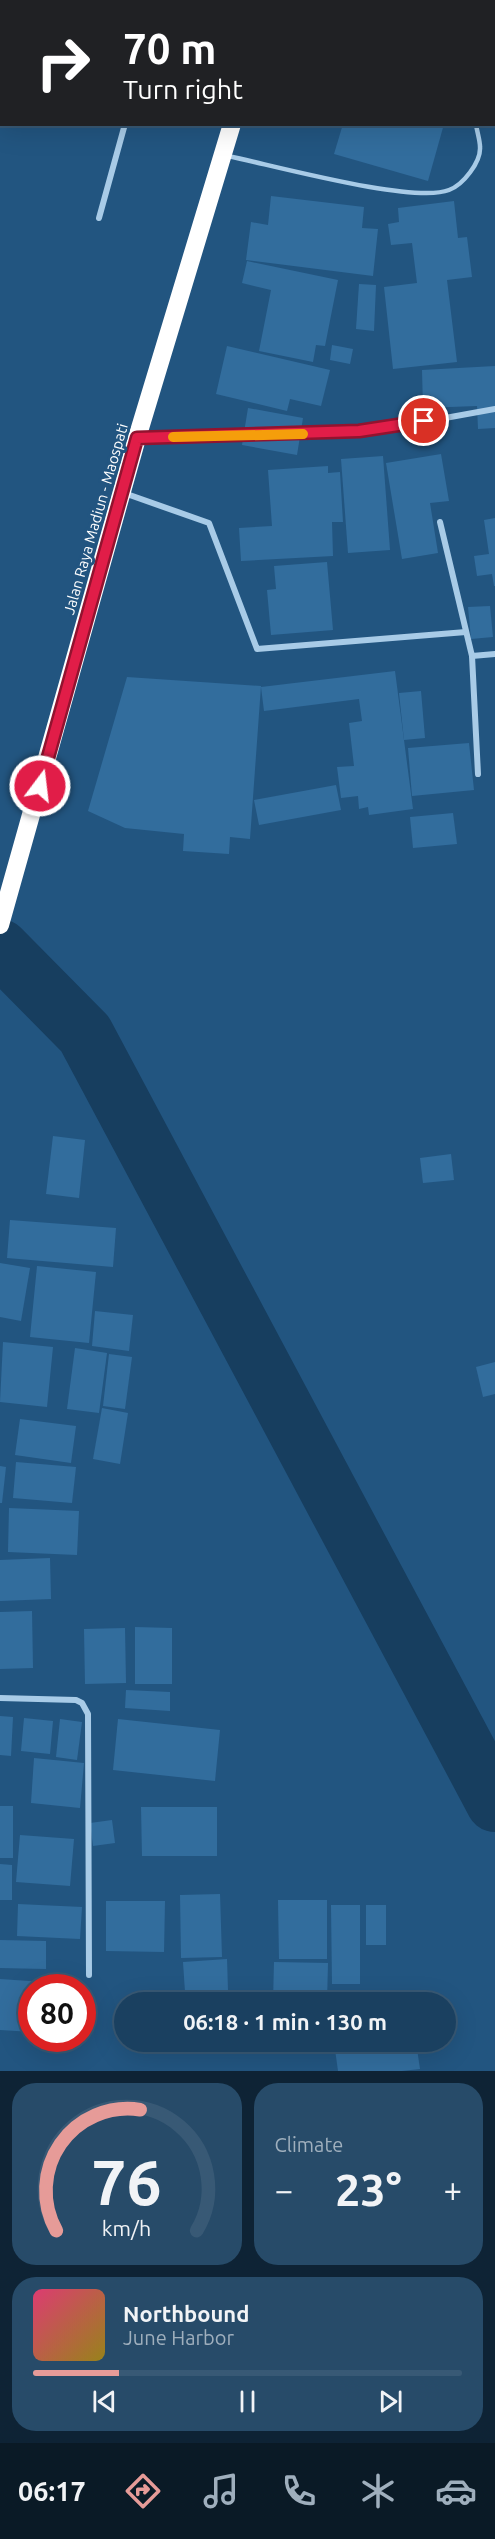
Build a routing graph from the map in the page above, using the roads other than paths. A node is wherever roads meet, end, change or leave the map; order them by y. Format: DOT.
graph roads {
  1 [pos="123,126"];
  2 [pos="231,126"];
  3 [pos="476,126"];
  4 [pos="224,155"];
  5 [pos="99,218"];
  6 [pos="495,410"];
  7 [pos="137,438"];
  8 [pos="122,492"];
  9 [pos="440,522"];
  10 [pos="466,632"];
  11 [pos="495,654"];
  12 [pos="471,656"];
  13 [pos="478,774"];
  14 [pos="0,925"];
  15 [pos="0,1698"];
  16 [pos="88,1974"];
  1 -- 5 [label="street"];
  2 -- 4 [label="highway, Jalan Raya Madiun - Maospati"];
  3 -- 4 [label="lane"];
  4 -- 7 [label="highway, Jalan Raya Madiun - Maospati"];
  6 -- 7 [label="street"];
  7 -- 8 [label="highway, Jalan Raya Madiun - Maospati"];
  8 -- 10 [label="street"];
  8 -- 14 [label="highway, Jalan Raya Madiun - Maospati"];
  9 -- 10 [label="street"];
  10 -- 12 [label="street"];
  11 -- 12 [label="street"];
  12 -- 13 [label="street"];
  15 -- 16 [label="street"];
}
